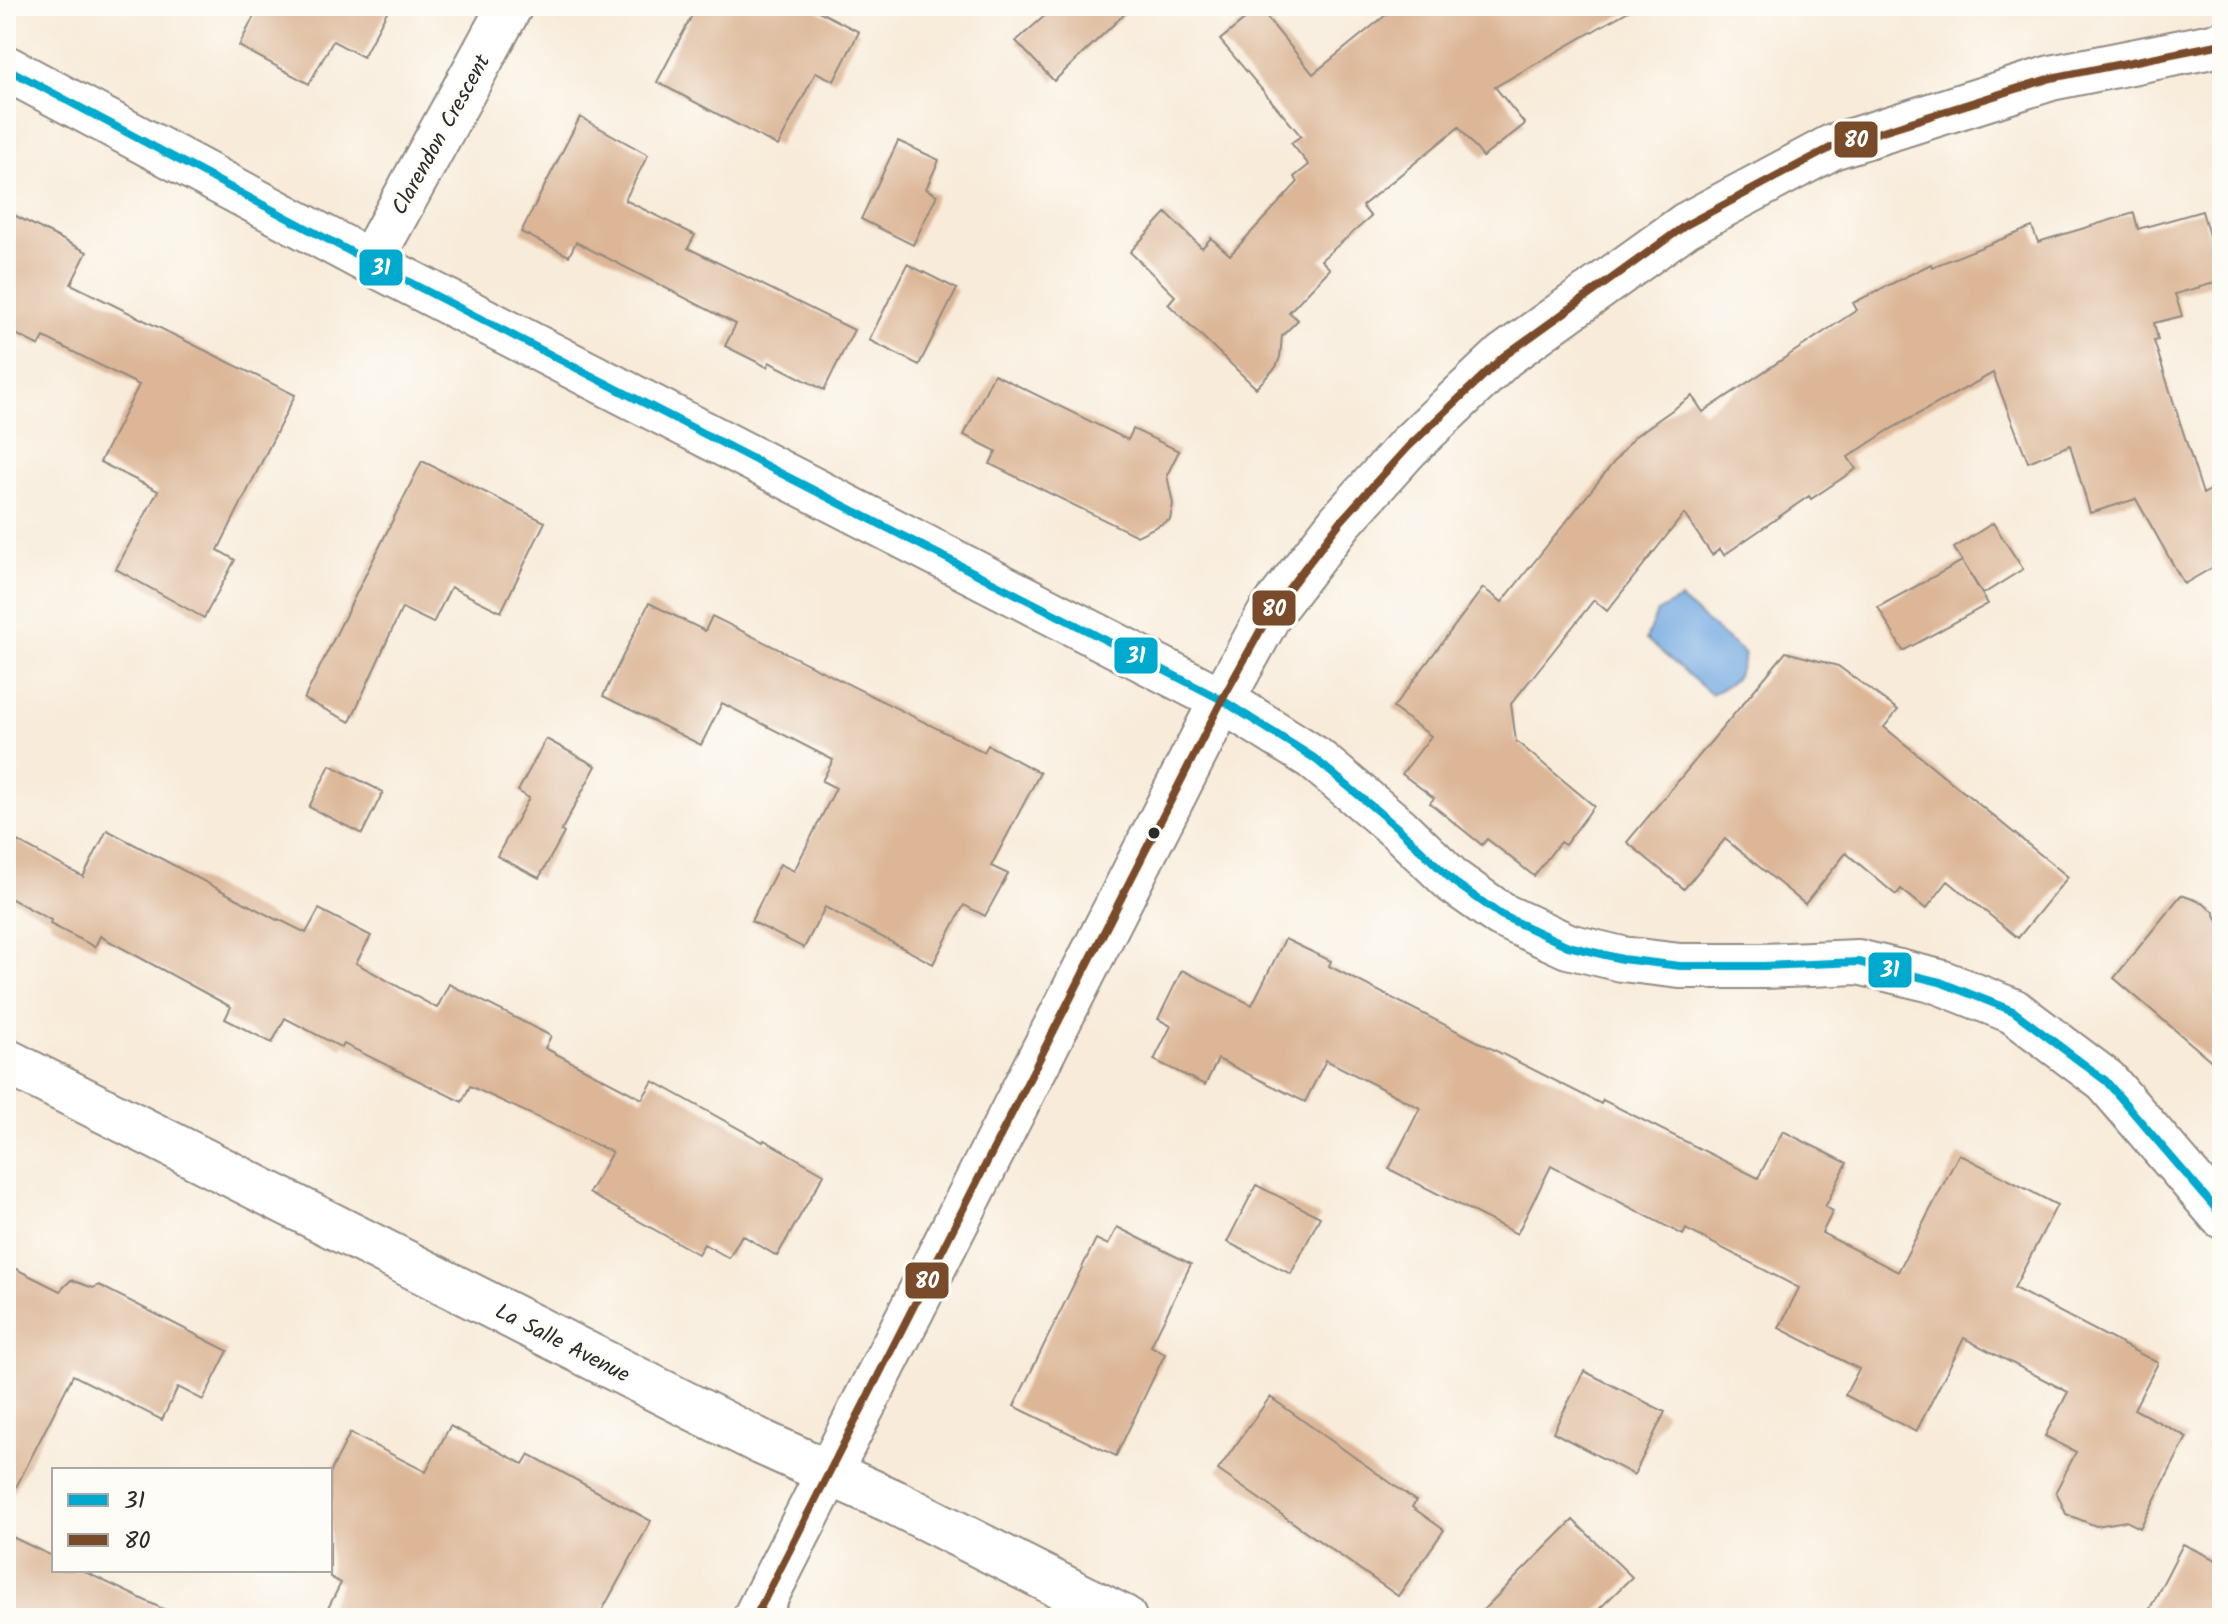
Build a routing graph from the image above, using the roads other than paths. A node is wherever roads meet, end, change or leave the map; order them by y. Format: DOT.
graph roads {
  1 [pos="510,6"];
  2 [pos="2222,44"];
  3 [pos="6,68"];
  4 [pos="370,262"];
  5 [pos="1222,700"];
  6 [pos="6,1061"];
  7 [pos="2222,1216"];
  8 [pos="830,1473"];
  9 [pos="755,1618"];
  10 [pos="1124,1618"];
  1 -- 4 [label="street, Clarendon Crescent"];
  2 -- 5 [label="street"];
  3 -- 4 [label="street"];
  4 -- 5 [label="street"];
  5 -- 7 [label="street"];
  5 -- 8 [label="street"];
  6 -- 8 [label="street, La Salle Avenue"];
  8 -- 9 [label="street"];
  8 -- 10 [label="street, La Salle Avenue"];
}
